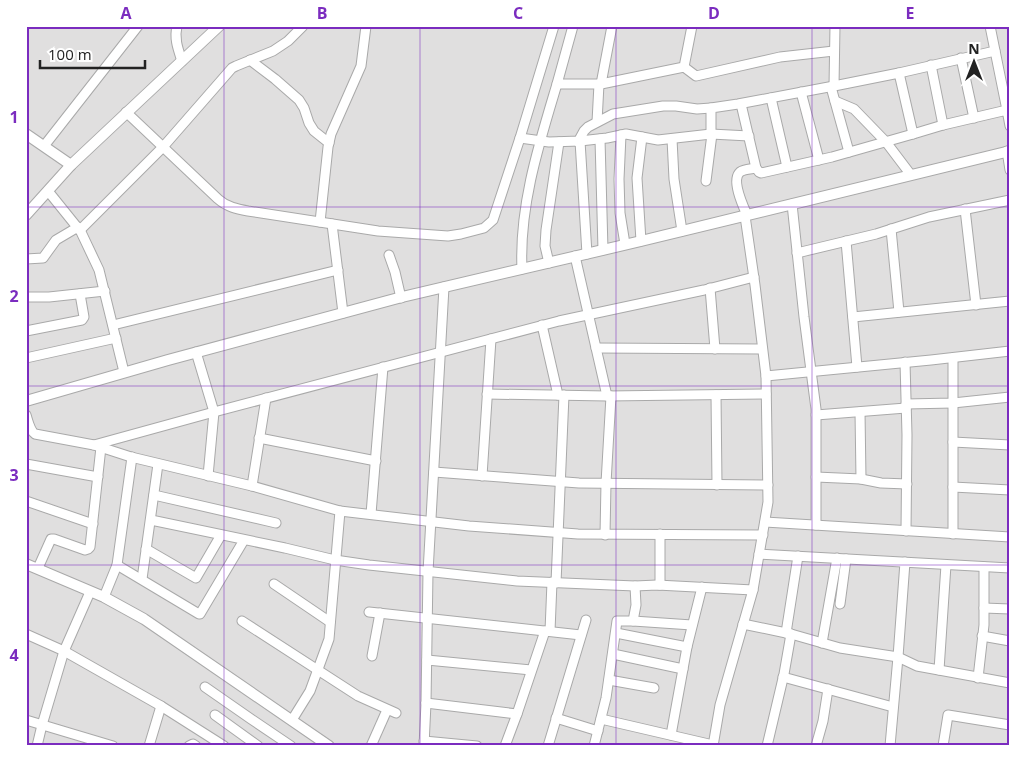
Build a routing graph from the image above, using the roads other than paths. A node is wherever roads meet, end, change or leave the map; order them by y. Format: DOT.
graph roads {
  1 [pos="138,26"];
  2 [pos="177,26"];
  3 [pos="218,26"];
  4 [pos="303,26"];
  5 [pos="366,26"];
  6 [pos="554,26"];
  7 [pos="573,26"];
  8 [pos="612,26"];
  9 [pos="692,26"];
  10 [pos="835,26"];
  11 [pos="990,26"];
  12 [pos="995,51"];
  13 [pos="834,52"];
  14 [pos="961,58"];
  15 [pos="182,60"];
  16 [pos="250,60"];
  17 [pos="931,65"];
  18 [pos="684,67"];
  19 [pos="899,73"];
  20 [pos="557,84"];
  21 [pos="600,84"];
  22 [pos="832,87"];
  23 [pos="801,92"];
  24 [pos="771,98"];
  25 [pos="835,101"];
  26 [pos="741,104"];
  27 [pos="711,108"];
  28 [pos="1007,110"];
  29 [pos="126,112"];
  30 [pos="974,118"];
  31 [pos="597,122"];
  32 [pos="943,125"];
  33 [pos="1010,126"];
  34 [pos="26,134"];
  35 [pos="712,134"];
  36 [pos="913,134"];
  37 [pos="621,135"];
  38 [pos="749,136"];
  39 [pos="642,137"];
  40 [pos="520,138"];
  41 [pos="672,138"];
  42 [pos="600,139"];
  43 [pos="540,141"];
  44 [pos="579,141"];
  45 [pos="559,142"];
  46 [pos="886,142"];
  47 [pos="329,143"];
  48 [pos="44,146"];
  49 [pos="163,147"];
  50 [pos="1008,151"];
  51 [pos="849,152"];
  52 [pos="819,160"];
  53 [pos="71,165"];
  54 [pos="756,168"];
  55 [pos="787,168"];
  56 [pos="1010,170"];
  57 [pos="911,175"];
  58 [pos="706,181"];
  59 [pos="48,191"];
  60 [pos="1010,200"];
  61 [pos="792,204"];
  62 [pos="965,209"];
  63 [pos="26,215"];
  64 [pos="746,215"];
  65 [pos="320,222"];
  66 [pos="332,224"];
  67 [pos="79,229"];
  68 [pos="891,229"];
  69 [pos="682,231"];
  70 [pos="641,241"];
  71 [pos="846,241"];
  72 [pos="626,244"];
  73 [pos="603,250"];
  74 [pos="797,253"];
  75 [pos="389,254"];
  76 [pos="587,254"];
  77 [pos="575,256"];
  78 [pos="26,259"];
  79 [pos="549,262"];
  80 [pos="522,269"];
  81 [pos="338,270"];
  82 [pos="754,277"];
  83 [pos="444,287"];
  84 [pos="710,288"];
  85 [pos="105,291"];
  86 [pos="80,294"];
  87 [pos="26,297"];
  88 [pos="400,298"];
  89 [pos="1010,301"];
  90 [pos="976,304"];
  91 [pos="899,312"];
  92 [pos="344,313"];
  93 [pos="588,315"];
  94 [pos="852,317"];
  95 [pos="113,325"];
  96 [pos="542,325"];
  97 [pos="26,331"];
  98 [pos="116,338"];
  99 [pos="491,339"];
  100 [pos="596,348"];
  101 [pos="715,349"];
  102 [pos="762,350"];
  103 [pos="1010,351"];
  104 [pos="196,352"];
  105 [pos="441,352"];
  106 [pos="26,358"];
  107 [pos="953,358"];
  108 [pos="905,362"];
  109 [pos="383,367"];
  110 [pos="857,367"];
  111 [pos="812,371"];
  112 [pos="124,372"];
  113 [pos="766,376"];
  114 [pos="487,394"];
  115 [pos="766,394"];
  116 [pos="561,395"];
  117 [pos="716,395"];
  118 [pos="609,396"];
  119 [pos="1010,397"];
  120 [pos="266,398"];
  121 [pos="26,401"];
  122 [pos="953,402"];
  123 [pos="906,406"];
  124 [pos="214,412"];
  125 [pos="860,412"];
  126 [pos="26,415"];
  127 [pos="816,415"];
  128 [pos="260,438"];
  129 [pos="953,442"];
  130 [pos="1010,445"];
  131 [pos="97,446"];
  132 [pos="132,457"];
  133 [pos="376,461"];
  134 [pos="26,464"];
  135 [pos="158,464"];
  136 [pos="434,472"];
  137 [pos="208,476"];
  138 [pos="482,476"];
  139 [pos="98,477"];
  140 [pos="816,477"];
  141 [pos="860,479"];
  142 [pos="561,482"];
  143 [pos="606,483"];
  144 [pos="907,484"];
  145 [pos="717,485"];
  146 [pos="768,485"];
  147 [pos="252,486"];
  148 [pos="953,487"];
  149 [pos="1010,490"];
  150 [pos="154,495"];
  151 [pos="26,502"];
  152 [pos="340,511"];
  153 [pos="371,514"];
  154 [pos="150,520"];
  155 [pos="431,521"];
  156 [pos="765,522"];
  157 [pos="276,523"];
  158 [pos="93,524"];
  159 [pos="816,526"];
  160 [pos="906,531"];
  161 [pos="558,533"];
  162 [pos="660,534"];
  163 [pos="953,534"];
  164 [pos="221,535"];
  165 [pos="605,535"];
  166 [pos="763,535"];
  167 [pos="1010,537"];
  168 [pos="244,540"];
  169 [pos="146,549"];
  170 [pos="759,554"];
  171 [pos="798,556"];
  172 [pos="842,558"];
  173 [pos="336,560"];
  174 [pos="904,562"];
  175 [pos="26,564"];
  176 [pos="116,565"];
  177 [pos="946,565"];
  178 [pos="984,567"];
  179 [pos="38,568"];
  180 [pos="1010,568"];
  181 [pos="428,572"];
  182 [pos="142,579"];
  183 [pos="554,582"];
  184 [pos="274,584"];
  185 [pos="660,585"];
  186 [pos="635,586"];
  187 [pos="702,587"];
  188 [pos="753,590"];
  189 [pos="90,592"];
  190 [pos="104,598"];
  191 [pos="840,604"];
  192 [pos="984,608"];
  193 [pos="1010,609"];
  194 [pos="369,612"];
  195 [pos="380,613"];
  196 [pos="428,619"];
  197 [pos="586,620"];
  198 [pos="242,621"];
  199 [pos="633,621"];
  200 [pos="330,622"];
  201 [pos="744,624"];
  202 [pos="692,625"];
  203 [pos="547,631"];
  204 [pos="616,633"];
  205 [pos="26,634"];
  206 [pos="789,634"];
  207 [pos="581,635"];
  208 [pos="982,636"];
  209 [pos="1010,641"];
  210 [pos="822,643"];
  211 [pos="687,647"];
  212 [pos="64,651"];
  213 [pos="612,654"];
  214 [pos="372,656"];
  215 [pos="898,657"];
  216 [pos="427,660"];
  217 [pos="682,669"];
  218 [pos="317,670"];
  219 [pos="531,670"];
  220 [pos="939,670"];
  221 [pos="783,677"];
  222 [pos="978,678"];
  223 [pos="609,680"];
  224 [pos="1010,683"];
  225 [pos="205,687"];
  226 [pos="654,688"];
  227 [pos="828,689"];
  228 [pos="426,703"];
  229 [pos="161,706"];
  230 [pos="893,707"];
  231 [pos="387,710"];
  232 [pos="396,713"];
  233 [pos="517,714"];
  234 [pos="215,715"];
  235 [pos="556,718"];
  236 [pos="601,719"];
  237 [pos="26,720"];
  238 [pos="292,720"];
  239 [pos="42,725"];
  240 [pos="1010,726"];
  241 [pos="598,731"];
  242 [pos="672,735"];
  243 [pos="278,737"];
  244 [pos="424,743"];
  245 [pos="713,745"];
  246 [pos="37,746"];
  247 [pos="113,746"];
  248 [pos="149,746"];
  249 [pos="189,746"];
  250 [pos="196,746"];
  251 [pos="224,746"];
  252 [pos="258,746"];
  253 [pos="271,746"];
  254 [pos="291,746"];
  255 [pos="329,746"];
  256 [pos="371,746"];
  257 [pos="477,746"];
  258 [pos="504,746"];
  259 [pos="548,746"];
  260 [pos="594,746"];
  261 [pos="766,746"];
  262 [pos="816,746"];
  263 [pos="890,746"];
  264 [pos="943,746"];
  1 -- 48 [label="street"];
  2 -- 15 [label="street"];
  3 -- 15 [label="street"];
  4 -- 16 [label="street"];
  5 -- 47 [label="street"];
  6 -- 40 [label="street"];
  7 -- 20 [label="street"];
  8 -- 21 [label="street"];
  9 -- 18 [label="street"];
  10 -- 13 [label="street"];
  11 -- 12 [label="street"];
  12 -- 14 [label="street"];
  12 -- 28 [label="street"];
  13 -- 18 [label="street"];
  13 -- 22 [label="street"];
  14 -- 17 [label="street"];
  14 -- 30 [label="street"];
  15 -- 29 [label="street"];
  16 -- 47 [label="street"];
  16 -- 49 [label="street"];
  17 -- 19 [label="street"];
  17 -- 32 [label="street"];
  18 -- 21 [label="street"];
  19 -- 22 [label="street"];
  19 -- 36 [label="street"];
  20 -- 21 [label="street"];
  20 -- 43 [label="street"];
  21 -- 31 [label="street"];
  22 -- 23 [label="street"];
  22 -- 25 [label="street"];
  23 -- 24 [label="street"];
  23 -- 52 [label="street"];
  24 -- 26 [label="street"];
  24 -- 55 [label="street"];
  25 -- 46 [label="street"];
  25 -- 51 [label="street"];
  26 -- 27 [label="street"];
  26 -- 38 [label="street"];
  27 -- 31 [label="street"];
  27 -- 35 [label="street"];
  28 -- 30 [label="street"];
  28 -- 33 [label="street"];
  29 -- 49 [label="street"];
  29 -- 53 [label="street"];
  30 -- 32 [label="street"];
  31 -- 44 [label="street"];
  32 -- 36 [label="street"];
  34 -- 48 [label="street"];
  35 -- 38 [label="street"];
  35 -- 41 [label="street"];
  35 -- 58 [label="street"];
  36 -- 46 [label="street"];
  37 -- 39 [label="street"];
  37 -- 42 [label="street"];
  37 -- 72 [label="street"];
  38 -- 54 [label="street"];
  39 -- 41 [label="street"];
  39 -- 70 [label="street"];
  40 -- 43 [label="street"];
  40 -- 66 [label="street"];
  41 -- 69 [label="street"];
  42 -- 44 [label="street"];
  42 -- 73 [label="street"];
  43 -- 45 [label="street"];
  43 -- 80 [label="street"];
  44 -- 45 [label="street"];
  44 -- 76 [label="street"];
  45 -- 79 [label="street"];
  46 -- 51 [label="street"];
  46 -- 57 [label="street"];
  47 -- 65 [label="street"];
  48 -- 53 [label="street"];
  49 -- 65 [label="street"];
  49 -- 67 [label="street"];
  50 -- 56 [label="street"];
  50 -- 57 [label="street"];
  51 -- 52 [label="street"];
  52 -- 55 [label="street"];
  53 -- 59 [label="street"];
  54 -- 55 [label="street"];
  54 -- 64 [label="street"];
  57 -- 61 [label="street"];
  59 -- 63 [label="street"];
  59 -- 67 [label="street"];
  60 -- 62 [label="street"];
  61 -- 64 [label="street"];
  61 -- 74 [label="street"];
  62 -- 68 [label="street"];
  62 -- 90 [label="street"];
  64 -- 69 [label="street"];
  64 -- 82 [label="street"];
  65 -- 66 [label="street"];
  66 -- 81 [label="street"];
  67 -- 78 [label="street"];
  67 -- 85 [label="street"];
  68 -- 71 [label="street"];
  68 -- 91 [label="street"];
  69 -- 70 [label="street"];
  70 -- 72 [label="street"];
  71 -- 74 [label="street"];
  71 -- 94 [label="street"];
  72 -- 73 [label="street"];
  73 -- 76 [label="street"];
  74 -- 111 [label="street"];
  75 -- 88 [label="street"];
  76 -- 77 [label="street"];
  77 -- 79 [label="street"];
  77 -- 93 [label="street"];
  79 -- 80 [label="street"];
  80 -- 83 [label="street"];
  81 -- 92 [label="street"];
  81 -- 95 [label="street"];
  82 -- 84 [label="street"];
  82 -- 102 [label="street"];
  83 -- 88 [label="street"];
  83 -- 105 [label="street"];
  84 -- 93 [label="street"];
  84 -- 101 [label="street"];
  85 -- 86 [label="street"];
  85 -- 95 [label="street"];
  86 -- 87 [label="street"];
  86 -- 97 [label="street"];
  88 -- 92 [label="street"];
  89 -- 90 [label="street"];
  90 -- 91 [label="street"];
  91 -- 94 [label="street"];
  92 -- 104 [label="street"];
  93 -- 96 [label="street"];
  93 -- 100 [label="street"];
  94 -- 110 [label="street"];
  95 -- 98 [label="street"];
  96 -- 99 [label="street"];
  96 -- 116 [label="street"];
  98 -- 106 [label="street"];
  98 -- 112 [label="street"];
  99 -- 105 [label="street"];
  99 -- 114 [label="street"];
  100 -- 101 [label="street"];
  100 -- 118 [label="street"];
  101 -- 102 [label="street"];
  102 -- 113 [label="street"];
  103 -- 107 [label="street"];
  104 -- 112 [label="street"];
  104 -- 124 [label="street"];
  105 -- 109 [label="street"];
  105 -- 136 [label="street"];
  107 -- 108 [label="street"];
  107 -- 122 [label="street"];
  108 -- 110 [label="street"];
  108 -- 123 [label="street"];
  109 -- 120 [label="street"];
  109 -- 133 [label="street"];
  110 -- 111 [label="street"];
  111 -- 113 [label="street"];
  111 -- 127 [label="street"];
  112 -- 121 [label="street"];
  113 -- 115 [label="street"];
  114 -- 116 [label="street"];
  114 -- 138 [label="street"];
  115 -- 117 [label="street"];
  115 -- 146 [label="street"];
  116 -- 118 [label="street"];
  116 -- 142 [label="street"];
  117 -- 118 [label="street"];
  117 -- 145 [label="street"];
  118 -- 143 [label="street"];
  119 -- 122 [label="street"];
  120 -- 124 [label="street"];
  120 -- 128 [label="street"];
  122 -- 123 [label="street"];
  122 -- 129 [label="street"];
  123 -- 125 [label="street"];
  123 -- 144 [label="street"];
  124 -- 131 [label="street"];
  124 -- 137 [label="street"];
  125 -- 127 [label="street"];
  125 -- 141 [label="street"];
  126 -- 131 [label="street"];
  127 -- 140 [label="street"];
  128 -- 133 [label="street"];
  128 -- 147 [label="street"];
  129 -- 130 [label="street"];
  129 -- 148 [label="street"];
  131 -- 132 [label="street"];
  131 -- 139 [label="street"];
  132 -- 135 [label="street"];
  132 -- 176 [label="street"];
  133 -- 153 [label="street"];
  134 -- 139 [label="street"];
  135 -- 137 [label="street"];
  135 -- 150 [label="street"];
  136 -- 138 [label="street"];
  136 -- 155 [label="street"];
  137 -- 147 [label="street"];
  138 -- 142 [label="street"];
  139 -- 158 [label="street"];
  140 -- 141 [label="street"];
  140 -- 159 [label="street"];
  141 -- 144 [label="street"];
  142 -- 143 [label="street"];
  142 -- 161 [label="street"];
  143 -- 145 [label="street"];
  143 -- 165 [label="street"];
  144 -- 160 [label="street"];
  145 -- 146 [label="street"];
  146 -- 156 [label="street"];
  147 -- 152 [label="street"];
  148 -- 149 [label="street"];
  148 -- 163 [label="street"];
  150 -- 154 [label="street"];
  150 -- 157 [label="street"];
  151 -- 158 [label="street"];
  152 -- 153 [label="street"];
  152 -- 173 [label="street"];
  153 -- 155 [label="street"];
  154 -- 164 [label="street"];
  154 -- 169 [label="street"];
  155 -- 161 [label="street"];
  155 -- 181 [label="street"];
  156 -- 159 [label="street"];
  156 -- 166 [label="street"];
  158 -- 179 [label="street"];
  159 -- 160 [label="street"];
  160 -- 163 [label="street"];
  161 -- 165 [label="street"];
  161 -- 183 [label="street"];
  162 -- 165 [label="street"];
  162 -- 166 [label="street"];
  162 -- 185 [label="street"];
  163 -- 167 [label="street"];
  164 -- 168 [label="street"];
  164 -- 169 [label="street"];
  166 -- 170 [label="street"];
  168 -- 173 [label="street"];
  168 -- 182 [label="street"];
  169 -- 182 [label="street"];
  170 -- 171 [label="street"];
  170 -- 188 [label="street"];
  171 -- 172 [label="street"];
  171 -- 206 [label="street"];
  172 -- 174 [label="street"];
  172 -- 191 [label="street"];
  172 -- 210 [label="street"];
  173 -- 181 [label="street"];
  173 -- 200 [label="street"];
  174 -- 177 [label="street"];
  174 -- 215 [label="street"];
  175 -- 179 [label="street"];
  176 -- 182 [label="street"];
  176 -- 190 [label="street"];
  177 -- 178 [label="street"];
  177 -- 220 [label="street"];
  178 -- 180 [label="street"];
  178 -- 192 [label="street"];
  179 -- 189 [label="street"];
  181 -- 183 [label="street"];
  181 -- 196 [label="street"];
  183 -- 186 [label="street"];
  183 -- 203 [label="street"];
  184 -- 200 [label="street"];
  185 -- 186 [label="street"];
  185 -- 187 [label="street"];
  186 -- 199 [label="street"];
  187 -- 188 [label="street"];
  187 -- 202 [label="street"];
  188 -- 201 [label="street"];
  189 -- 190 [label="street"];
  189 -- 212 [label="street"];
  190 -- 238 [label="street"];
  192 -- 193 [label="street"];
  192 -- 208 [label="street"];
  194 -- 195 [label="street"];
  195 -- 196 [label="street"];
  195 -- 214 [label="street"];
  196 -- 203 [label="street"];
  196 -- 216 [label="street"];
  197 -- 207 [label="street"];
  198 -- 218 [label="street"];
  199 -- 202 [label="street"];
  199 -- 204 [label="street"];
  200 -- 218 [label="street"];
  201 -- 206 [label="street"];
  201 -- 245 [label="street"];
  202 -- 211 [label="street"];
  203 -- 207 [label="street"];
  203 -- 219 [label="street"];
  204 -- 211 [label="street"];
  204 -- 213 [label="street"];
  205 -- 212 [label="street"];
  206 -- 210 [label="street"];
  206 -- 221 [label="street"];
  207 -- 235 [label="street"];
  208 -- 209 [label="street"];
  208 -- 222 [label="street"];
  210 -- 215 [label="street"];
  211 -- 217 [label="street"];
  212 -- 229 [label="street"];
  212 -- 239 [label="street"];
  213 -- 217 [label="street"];
  213 -- 223 [label="street"];
  215 -- 220 [label="street"];
  215 -- 230 [label="street"];
  216 -- 219 [label="street"];
  216 -- 228 [label="street"];
  217 -- 242 [label="street"];
  218 -- 231 [label="street"];
  218 -- 238 [label="street"];
  219 -- 233 [label="street"];
  220 -- 222 [label="street"];
  221 -- 227 [label="street"];
  221 -- 261 [label="street"];
  222 -- 224 [label="street"];
  223 -- 226 [label="street"];
  223 -- 236 [label="street"];
  225 -- 243 [label="street"];
  227 -- 230 [label="street"];
  227 -- 262 [label="street"];
  228 -- 233 [label="street"];
  228 -- 244 [label="street"];
  229 -- 248 [label="street"];
  229 -- 251 [label="street"];
  230 -- 263 [label="street"];
  231 -- 232 [label="street"];
  231 -- 256 [label="street"];
  233 -- 258 [label="street"];
  234 -- 252 [label="street"];
  235 -- 241 [label="street"];
  235 -- 259 [label="street"];
  236 -- 241 [label="street"];
  236 -- 242 [label="street"];
  237 -- 239 [label="street"];
  238 -- 255 [label="street"];
  239 -- 246 [label="street"];
  239 -- 247 [label="street"];
  240 -- 264 [label="street"];
  241 -- 260 [label="street"];
  242 -- 245 [label="street"];
  243 -- 253 [label="street"];
  243 -- 254 [label="street"];
  244 -- 257 [label="street"];
  249 -- 250 [label="street"];
}
